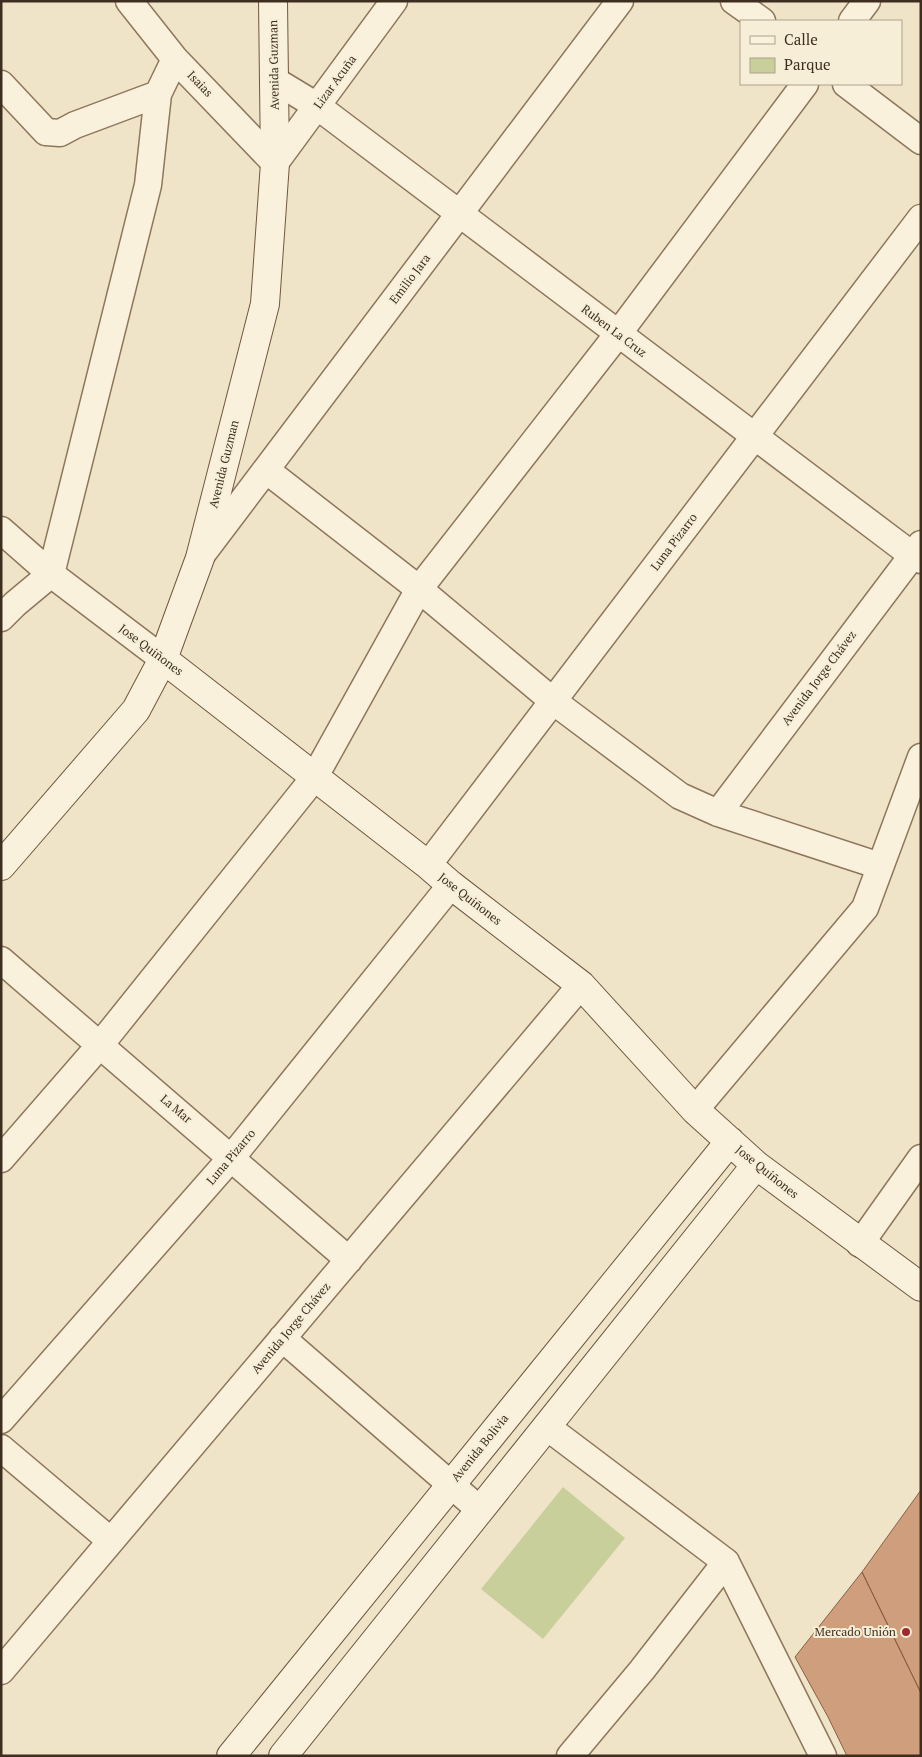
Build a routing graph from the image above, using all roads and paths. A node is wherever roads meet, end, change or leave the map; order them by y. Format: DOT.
graph roads {
  1 [pos="129,1"];
  2 [pos="273,1"];
  3 [pos="394,1"];
  4 [pos="620,1"];
  5 [pos="734,1"];
  6 [pos="867,1"];
  7 [pos="761,20"];
  8 [pos="853,20"];
  9 [pos="175,58"];
  10 [pos="274,80"];
  11 [pos="1,84"];
  12 [pos="804,85"];
  13 [pos="847,85"];
  14 [pos="158,94"];
  15 [pos="317,106"];
  16 [pos="921,141"];
  17 [pos="275,163"];
  18 [pos="460,214"];
  19 [pos="921,218"];
  20 [pos="618,334"];
  21 [pos="755,436"];
  22 [pos="266,470"];
  23 [pos="1,530"];
  24 [pos="918,553"];
  25 [pos="200,558"];
  26 [pos="51,574"];
  27 [pos="419,588"];
  28 [pos="1,618"];
  29 [pos="163,659"];
  30 [pos="553,701"];
  31 [pos="921,756"];
  32 [pos="314,778"];
  33 [pos="718,813"];
  34 [pos="1,866"];
  35 [pos="428,866"];
  36 [pos="880,866"];
  37 [pos="451,885"];
  38 [pos="1,960"];
  39 [pos="581,985"];
  40 [pos="100,1045"];
  41 [pos="694,1110"];
  42 [pos="730,1141"];
  43 [pos="232,1157"];
  44 [pos="921,1158"];
  45 [pos="1,1159"];
  46 [pos="756,1165"];
  47 [pos="860,1244"];
  48 [pos="349,1260"];
  49 [pos="921,1287"];
  50 [pos="282,1338"];
  51 [pos="1,1420"];
  52 [pos="547,1426"];
  53 [pos="1,1448"];
  54 [pos="451,1485"];
  55 [pos="480,1510"];
  56 [pos="111,1541"];
  57 [pos="726,1562"];
  58 [pos="1,1671"];
  59 [pos="231,1756"];
  60 [pos="283,1756"];
  61 [pos="570,1756"];
  62 [pos="822,1756"];
  1 -- 9 [label="street, Isaias"];
  2 -- 10 [label="street, Avenida Guzman"];
  3 -- 15 [label="street, Lizar Acuña"];
  4 -- 18 [label="street, Emilio Jara"];
  5 -- 7 [label="street"];
  6 -- 8 [label="street"];
  9 -- 14 [label="street"];
  9 -- 17 [label="street, Isaias"];
  10 -- 15 [label="street, Ruben La Cruz"];
  10 -- 17 [label="street, Avenida Guzman"];
  11 -- 14 [label="street"];
  12 -- 20 [label="street"];
  13 -- 16 [label="street"];
  14 -- 26 [label="street"];
  15 -- 17 [label="street, Lizar Acuña"];
  15 -- 18 [label="street, Ruben La Cruz"];
  17 -- 25 [label="street, Avenida Guzman"];
  18 -- 20 [label="street, Ruben La Cruz"];
  18 -- 22 [label="street, Emilio Jara"];
  19 -- 21 [label="street, Luna Pizarro"];
  20 -- 21 [label="street, Ruben La Cruz"];
  20 -- 27 [label="street"];
  21 -- 24 [label="street, Ruben La Cruz"];
  21 -- 30 [label="street, Luna Pizarro"];
  22 -- 25 [label="street, Emilio Jara"];
  22 -- 27 [label="street"];
  23 -- 26 [label="street, Jose Quiñones"];
  24 -- 33 [label="street, Avenida Jorge Chávez"];
  25 -- 29 [label="street, Avenida Guzman"];
  26 -- 28 [label="street"];
  26 -- 29 [label="street, Jose Quiñones"];
  27 -- 30 [label="street"];
  27 -- 32 [label="street"];
  29 -- 32 [label="street, Jose Quiñones"];
  29 -- 34 [label="street, Avenida Guzman"];
  30 -- 33 [label="street"];
  30 -- 35 [label="street, Luna Pizarro"];
  31 -- 36 [label="street"];
  32 -- 35 [label="street, Jose Quiñones"];
  32 -- 40 [label="street"];
  33 -- 36 [label="street"];
  35 -- 37 [label="street, Jose Quiñones"];
  36 -- 41 [label="street"];
  37 -- 39 [label="street, Jose Quiñones"];
  37 -- 43 [label="street, Luna Pizarro"];
  38 -- 40 [label="street, La Mar"];
  39 -- 41 [label="street, Jose Quiñones"];
  39 -- 48 [label="street, Avenida Jorge Chávez"];
  40 -- 43 [label="street, La Mar"];
  40 -- 45 [label="street"];
  41 -- 42 [label="street, Jose Quiñones"];
  42 -- 46 [label="street, Jose Quiñones"];
  42 -- 54 [label="street, Avenida Bolivia"];
  43 -- 48 [label="street, La Mar"];
  43 -- 51 [label="street, Luna Pizarro"];
  44 -- 47 [label="street"];
  46 -- 47 [label="street, Jose Quiñones"];
  46 -- 52 [label="street"];
  47 -- 49 [label="street, Jose Quiñones"];
  48 -- 50 [label="street, Avenida Jorge Chávez"];
  50 -- 54 [label="street"];
  50 -- 56 [label="street, Avenida Jorge Chávez"];
  52 -- 55 [label="street"];
  52 -- 57 [label="street"];
  53 -- 56 [label="street"];
  54 -- 55 [label="street"];
  54 -- 59 [label="street, Avenida Bolivia"];
  55 -- 60 [label="street"];
  56 -- 58 [label="street, Avenida Jorge Chávez"];
  57 -- 61 [label="street"];
  57 -- 62 [label="street"];
}
